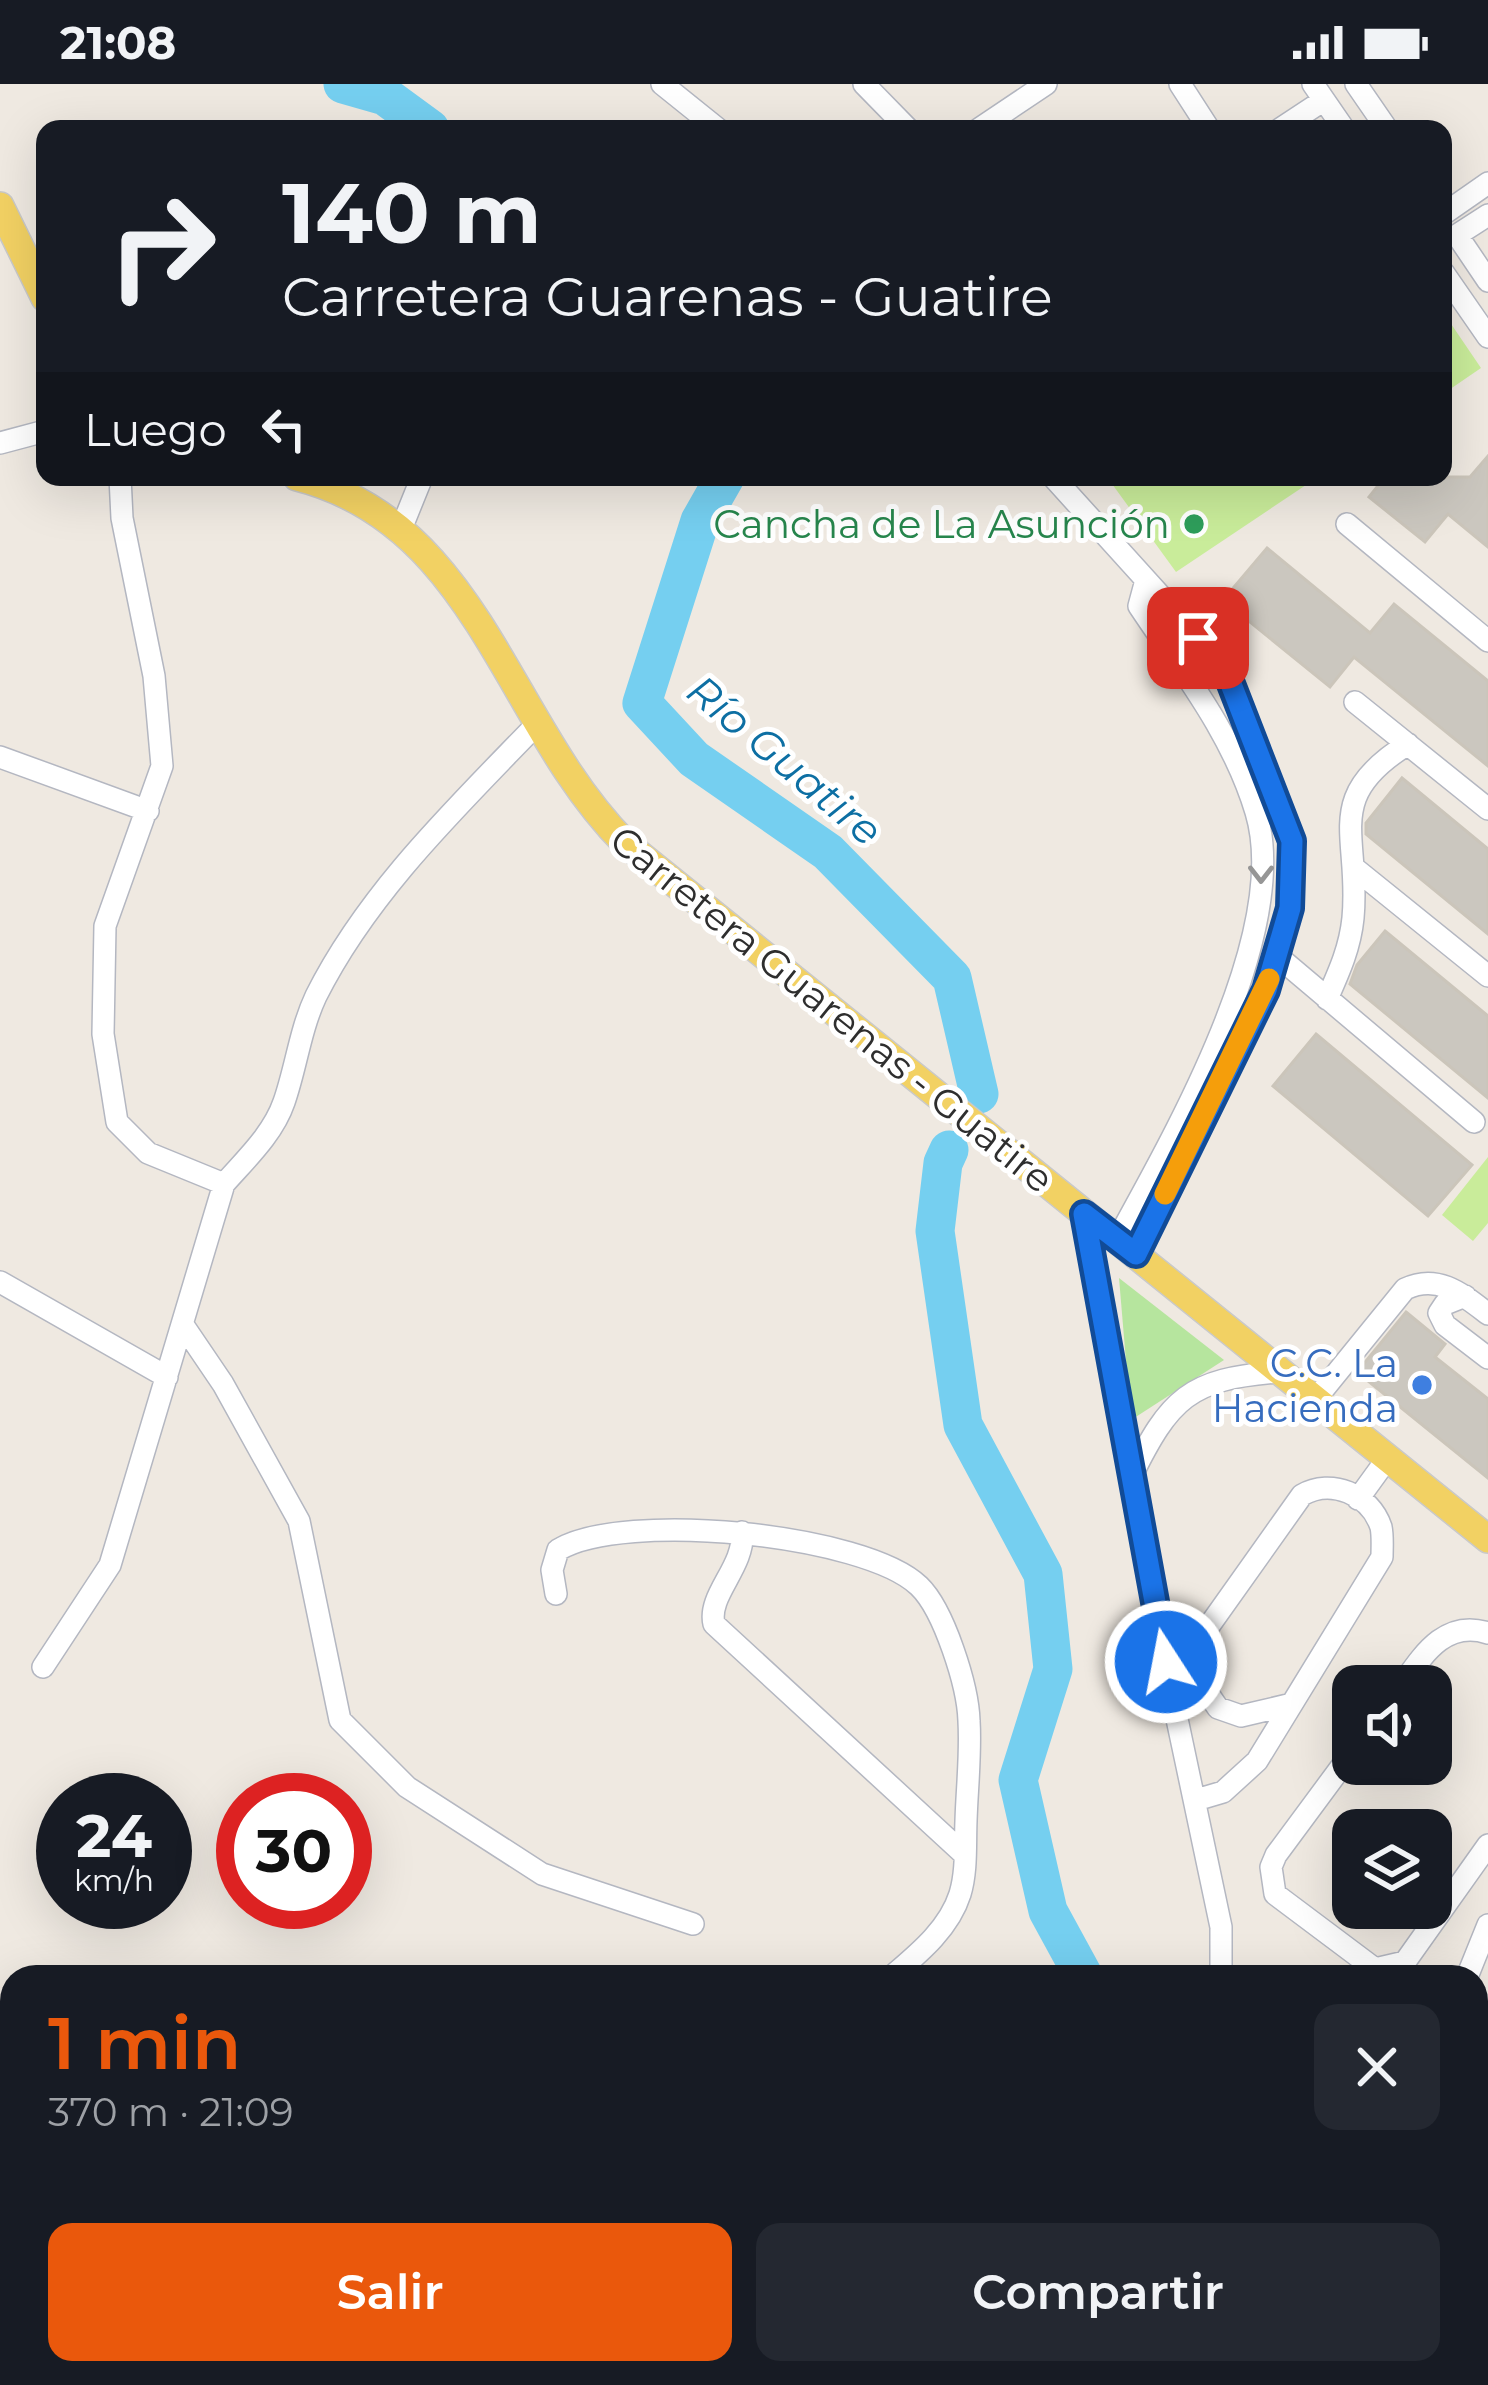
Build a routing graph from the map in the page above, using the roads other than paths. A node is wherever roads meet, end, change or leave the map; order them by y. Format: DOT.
graph roads {
  1 [pos="662,84"];
  2 [pos="864,84"];
  3 [pos="1046,84"];
  4 [pos="1180,84"];
  5 [pos="1356,84"];
  6 [pos="1318,92"];
  7 [pos="707,120"];
  8 [pos="899,120"];
  9 [pos="992,120"];
  10 [pos="1203,120"];
  11 [pos="1289,120"];
  12 [pos="1338,120"];
  13 [pos="1382,120"];
  14 [pos="1488,183"];
  15 [pos="0,206"];
  16 [pos="1452,208"];
  17 [pos="1488,214"];
  18 [pos="36,280"];
  19 [pos="1488,281"];
  20 [pos="1452,284"];
  21 [pos="1487,333"];
  22 [pos="36,433"];
  23 [pos="0,443"];
  24 [pos="120,486"];
  25 [pos="325,486"];
  26 [pos="418,486"];
  27 [pos="1061,486"];
  28 [pos="1347,524"];
  29 [pos="401,529"];
  30 [pos="1146,580"];
  31 [pos="1488,640"];
  32 [pos="1355,702"];
  33 [pos="536,724"];
  34 [pos="1408,744"];
  35 [pos="0,757"];
  36 [pos="1488,809"];
  37 [pos="148,811"];
  38 [pos="1353,867"];
  39 [pos="1275,954"];
  40 [pos="1488,976"];
  41 [pos="1327,999"];
  42 [pos="1474,1122"];
  43 [pos="224,1184"];
  44 [pos="1084,1214"];
  45 [pos="1126,1247"];
  46 [pos="0,1282"];
  47 [pos="1465,1296"];
  48 [pos="1488,1314"];
  49 [pos="183,1325"];
  50 [pos="1488,1358"];
  51 [pos="1278,1372"];
  52 [pos="167,1377"];
  53 [pos="1314,1401"];
  54 [pos="1387,1459"];
  55 [pos="1130,1477"];
  56 [pos="1358,1499"];
  57 [pos="742,1532"];
  58 [pos="1488,1539"];
  59 [pos="556,1594"];
  60 [pos="1488,1633"];
  61 [pos="1418,1665"];
  62 [pos="43,1666"];
  63 [pos="1208,1696"];
  64 [pos="1173,1700"];
  65 [pos="1292,1704"];
  66 [pos="1332,1779"];
  67 [pos="1196,1800"];
  68 [pos="1488,1845"];
  69 [pos="965,1855"];
  70 [pos="693,1924"];
  71 [pos="1488,1925"];
  72 [pos="904,1965"];
  73 [pos="1221,1965"];
  74 [pos="1370,1965"];
  75 [pos="1390,1965"];
  76 [pos="1472,1965"];
  1 -- 7 [label="street"];
  2 -- 8 [label="street"];
  3 -- 9 [label="street"];
  4 -- 10 [label="street"];
  5 -- 13 [label="street"];
  6 -- 11 [label="street"];
  6 -- 12 [label="street"];
  14 -- 16 [label="street"];
  15 -- 18 [label="main road"];
  17 -- 19 [label="street"];
  20 -- 21 [label="street"];
  22 -- 23 [label="street"];
  24 -- 37 [label="street"];
  25 -- 29 [label="main road, Carretera Guarenas - Guatire"];
  26 -- 29 [label="street"];
  27 -- 30 [label="street"];
  28 -- 31 [label="street"];
  29 -- 33 [label="main road, Carretera Guarenas - Guatire"];
  30 -- 39 [label="street"];
  30 -- 45 [label="street, one-way"];
  32 -- 34 [label="street"];
  33 -- 43 [label="street"];
  33 -- 44 [label="main road, Carretera Guarenas - Guatire"];
  34 -- 36 [label="street"];
  34 -- 38 [label="street"];
  35 -- 37 [label="street"];
  37 -- 43 [label="street"];
  38 -- 40 [label="street"];
  38 -- 41 [label="street"];
  39 -- 41 [label="street"];
  39 -- 45 [label="street"];
  41 -- 42 [label="street"];
  43 -- 49 [label="street"];
  44 -- 45 [label="main road, Carretera Guarenas - Guatire"];
  44 -- 55 [label="street"];
  45 -- 51 [label="main road, Carretera Guarenas - Guatire"];
  46 -- 52 [label="street"];
  47 -- 48 [label="street"];
  47 -- 50 [label="street"];
  47 -- 53 [label="street"];
  49 -- 52 [label="street"];
  49 -- 70 [label="street"];
  51 -- 53 [label="main road, Carretera Guarenas - Guatire"];
  51 -- 55 [label="street"];
  52 -- 62 [label="street"];
  53 -- 54 [label="main road, Carretera Guarenas - Guatire"];
  54 -- 56 [label="street"];
  54 -- 58 [label="main road, Carretera Guarenas - Guatire"];
  55 -- 64 [label="street"];
  56 -- 63 [label="street"];
  56 -- 65 [label="street"];
  57 -- 59 [label="street"];
  57 -- 69 [label="street"];
  57 -- 69 [label="street"];
  60 -- 61 [label="street"];
  63 -- 64 [label="street"];
  63 -- 65 [label="street"];
  64 -- 67 [label="street"];
  65 -- 67 [label="street"];
  66 -- 74 [label="street"];
  67 -- 73 [label="street"];
  68 -- 75 [label="street"];
  69 -- 72 [label="street"];
  71 -- 76 [label="street"];
}
